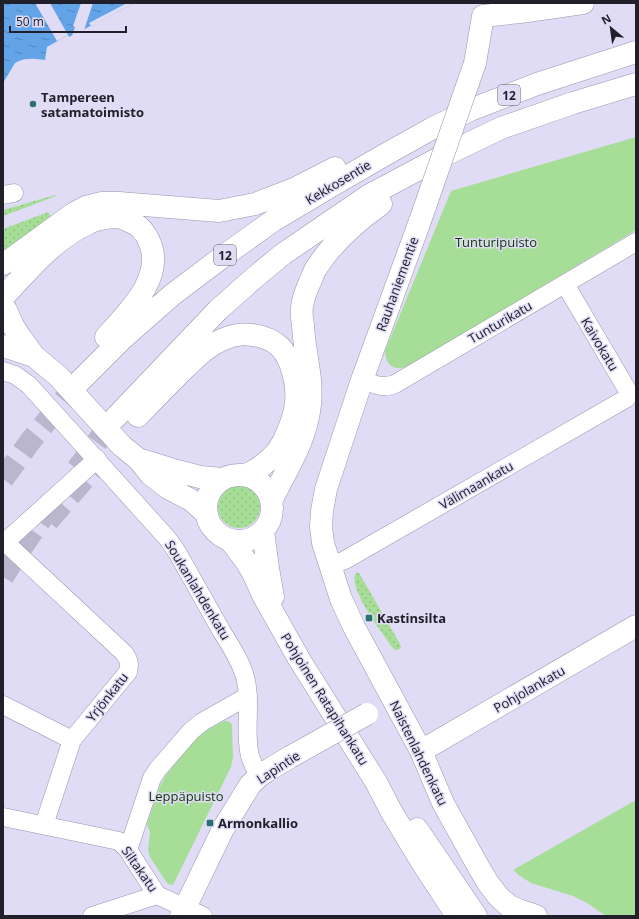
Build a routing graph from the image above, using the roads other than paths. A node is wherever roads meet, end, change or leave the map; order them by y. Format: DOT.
graph roads {
  1 [pos="583,3"];
  2 [pos="482,9"];
  3 [pos="636,52"];
  4 [pos="636,84"];
  5 [pos="388,153"];
  6 [pos="445,155"];
  7 [pos="636,242"];
  8 [pos="3,264"];
  9 [pos="565,284"];
  10 [pos="5,302"];
  11 [pos="3,346"];
  12 [pos="34,356"];
  13 [pos="3,371"];
  14 [pos="362,380"];
  15 [pos="620,402"];
  16 [pos="138,459"];
  17 [pos="97,460"];
  18 [pos="245,475"];
  19 [pos="222,479"];
  20 [pos="272,499"];
  21 [pos="207,514"];
  22 [pos="263,531"];
  23 [pos="230,540"];
  24 [pos="4,543"];
  25 [pos="330,566"];
  26 [pos="275,616"];
  27 [pos="636,626"];
  28 [pos="248,696"];
  29 [pos="393,700"];
  30 [pos="3,705"];
  31 [pos="72,740"];
  32 [pos="421,751"];
  33 [pos="259,776"];
  34 [pos="376,782"];
  35 [pos="3,817"];
  36 [pos="44,825"];
  37 [pos="128,850"];
  38 [pos="157,895"];
  39 [pos="190,913"];
  40 [pos="92,916"];
  41 [pos="457,916"];
  42 [pos="476,916"];
  43 [pos="536,916"];
  1 -- 2 [label="main road"];
  2 -- 14 [label="main road, Rauhaniementie, bridge"];
  3 -- 5 [label="main road, Kekkosentie / 12"];
  4 -- 6 [label="main road, 12"];
  5 -- 8 [label="main road"];
  5 -- 10 [label="main road, Kekkosentie / 12"];
  6 -- 18 [label="main road, 12"];
  6 -- 20 [label="main road"];
  7 -- 9 [label="street, Tunturikatu"];
  9 -- 14 [label="street, Tunturikatu"];
  9 -- 15 [label="street, Kaivokatu"];
  10 -- 12 [label="main road"];
  11 -- 12 [label="main road"];
  12 -- 16 [label="main road"];
  13 -- 17 [label="street, Soukanlahdenkatu"];
  14 -- 25 [label="main road, Rauhaniementie"];
  15 -- 25 [label="street, Välimaankatu"];
  16 -- 19 [label="main road"];
  16 -- 21 [label="main road"];
  17 -- 24 [label="street"];
  17 -- 28 [label="street, Soukanlahdenkatu"];
  18 -- 19 [label="main road"];
  18 -- 20 [label="main road"];
  19 -- 21 [label="main road"];
  20 -- 22 [label="main road"];
  21 -- 23 [label="main road"];
  22 -- 23 [label="main road"];
  22 -- 26 [label="main road, Pohjoinen Ratapihankatu"];
  23 -- 26 [label="main road, Pohjoinen Ratapihankatu"];
  24 -- 31 [label="street, Yrjönkatu"];
  25 -- 29 [label="main road, Naistenlahdenkatu"];
  26 -- 34 [label="main road, Pohjoinen Ratapihankatu"];
  27 -- 32 [label="main road, Pohjolankatu"];
  28 -- 33 [label="street, Soukanlahdenkatu"];
  28 -- 37 [label="street"];
  29 -- 32 [label="main road, Naistenlahdenkatu"];
  29 -- 33 [label="main road, Lapintie, bridge"];
  30 -- 31 [label="street"];
  31 -- 36 [label="street, Yrjönkatu"];
  32 -- 43 [label="main road, Naistenlahdenkatu"];
  33 -- 39 [label="main road, Lapintie"];
  34 -- 41 [label="main road, Pohjoinen Ratapihankatu"];
  34 -- 42 [label="main road, Pohjoinen Ratapihankatu"];
  35 -- 36 [label="street, Siltakatu"];
  36 -- 37 [label="street, Siltakatu"];
  37 -- 38 [label="street, Siltakatu"];
  38 -- 39 [label="street, Siltakatu"];
  38 -- 40 [label="street"];
}
